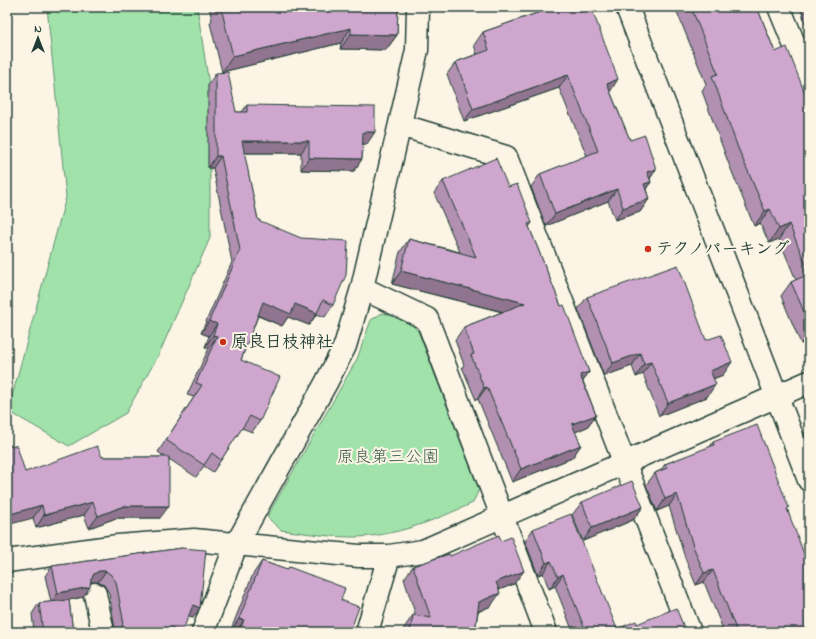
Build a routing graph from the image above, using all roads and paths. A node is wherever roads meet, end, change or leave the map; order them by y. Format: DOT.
graph roads {
  1 [pos="418,7"];
  2 [pos="627,7"];
  3 [pos="779,7"];
  4 [pos="809,80"];
  5 [pos="400,126"];
  6 [pos="362,288"];
  7 [pos="809,382"];
  8 [pos="777,396"];
  9 [pos="624,462"];
  10 [pos="809,480"];
  11 [pos="501,516"];
  12 [pos="236,545"];
  13 [pos="389,556"];
  14 [pos="7,561"];
  15 [pos="95,594"];
  16 [pos="103,632"];
  17 [pos="203,632"];
  18 [pos="367,632"];
  19 [pos="546,632"];
  20 [pos="690,632"];
  1 -- 5 [label="street"];
  2 -- 8 [label="street"];
  3 -- 4 [label="street"];
  5 -- 6 [label="street"];
  5 -- 9 [label="street"];
  6 -- 11 [label="street"];
  6 -- 12 [label="street"];
  7 -- 8 [label="street"];
  8 -- 9 [label="street"];
  8 -- 10 [label="street"];
  9 -- 11 [label="street"];
  9 -- 20 [label="street"];
  11 -- 13 [label="street"];
  11 -- 19 [label="street"];
  12 -- 13 [label="street"];
  12 -- 14 [label="street"];
  12 -- 17 [label="street"];
  13 -- 18 [label="street"];
  15 -- 16 [label="street"];
}
